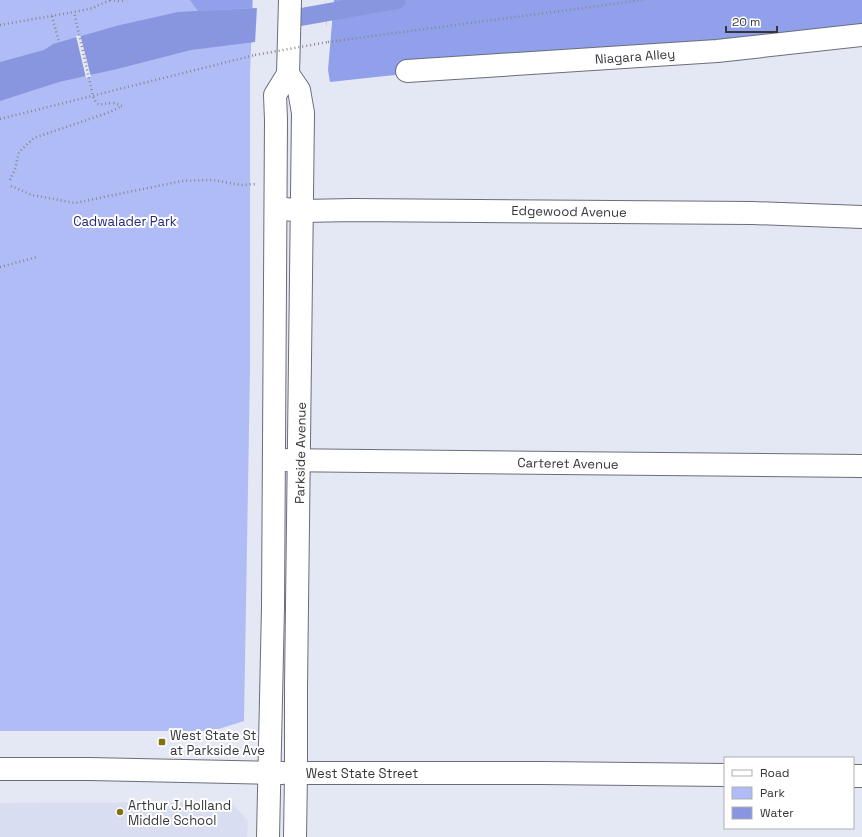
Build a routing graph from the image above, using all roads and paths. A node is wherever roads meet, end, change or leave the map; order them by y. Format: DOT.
graph roads {
  1 [pos="110,0"];
  2 [pos="126,0"];
  3 [pos="290,0"];
  4 [pos="644,0"];
  5 [pos="74,12"];
  6 [pos="52,16"];
  7 [pos="0,25"];
  8 [pos="862,35"];
  9 [pos="59,42"];
  10 [pos="407,71"];
  11 [pos="288,74"];
  12 [pos="93,96"];
  13 [pos="0,119"];
  14 [pos="10,180"];
  15 [pos="256,184"];
  16 [pos="11,186"];
  17 [pos="276,208"];
  18 [pos="302,211"];
  19 [pos="862,217"];
  20 [pos="37,257"];
  21 [pos="0,267"];
  22 [pos="274,460"];
  23 [pos="300,461"];
  24 [pos="862,466"];
  25 [pos="0,769"];
  26 [pos="269,773"];
  27 [pos="296,773"];
  28 [pos="724,775"];
  29 [pos="268,837"];
  30 [pos="295,837"];
  1 -- 2 [label="path"];
  1 -- 5 [label="path"];
  3 -- 11 [label="main road"];
  4 -- 12 [label="path, bridge"];
  5 -- 6 [label="path"];
  5 -- 12 [label="path"];
  6 -- 7 [label="path"];
  6 -- 9 [label="path"];
  8 -- 10 [label="main road, Niagara Alley"];
  11 -- 17 [label="main road, Parkside Avenue"];
  11 -- 18 [label="main road, Parkside Avenue"];
  12 -- 13 [label="path"];
  12 -- 14 [label="path"];
  15 -- 16 [label="path"];
  17 -- 18 [label="main road, Edgewood Avenue"];
  17 -- 22 [label="main road, Parkside Avenue"];
  18 -- 19 [label="main road, Edgewood Avenue"];
  18 -- 23 [label="main road, Parkside Avenue"];
  20 -- 21 [label="path"];
  22 -- 23 [label="main road, Carteret Avenue"];
  22 -- 26 [label="main road, Parkside Avenue"];
  23 -- 24 [label="main road, Carteret Avenue"];
  23 -- 27 [label="main road, Parkside Avenue"];
  25 -- 26 [label="main road, West State Street"];
  26 -- 27 [label="main road, West State Street"];
  26 -- 29 [label="main road, Parkside Avenue"];
  27 -- 28 [label="main road, West State Street"];
  27 -- 30 [label="main road, Parkside Avenue"];
}
